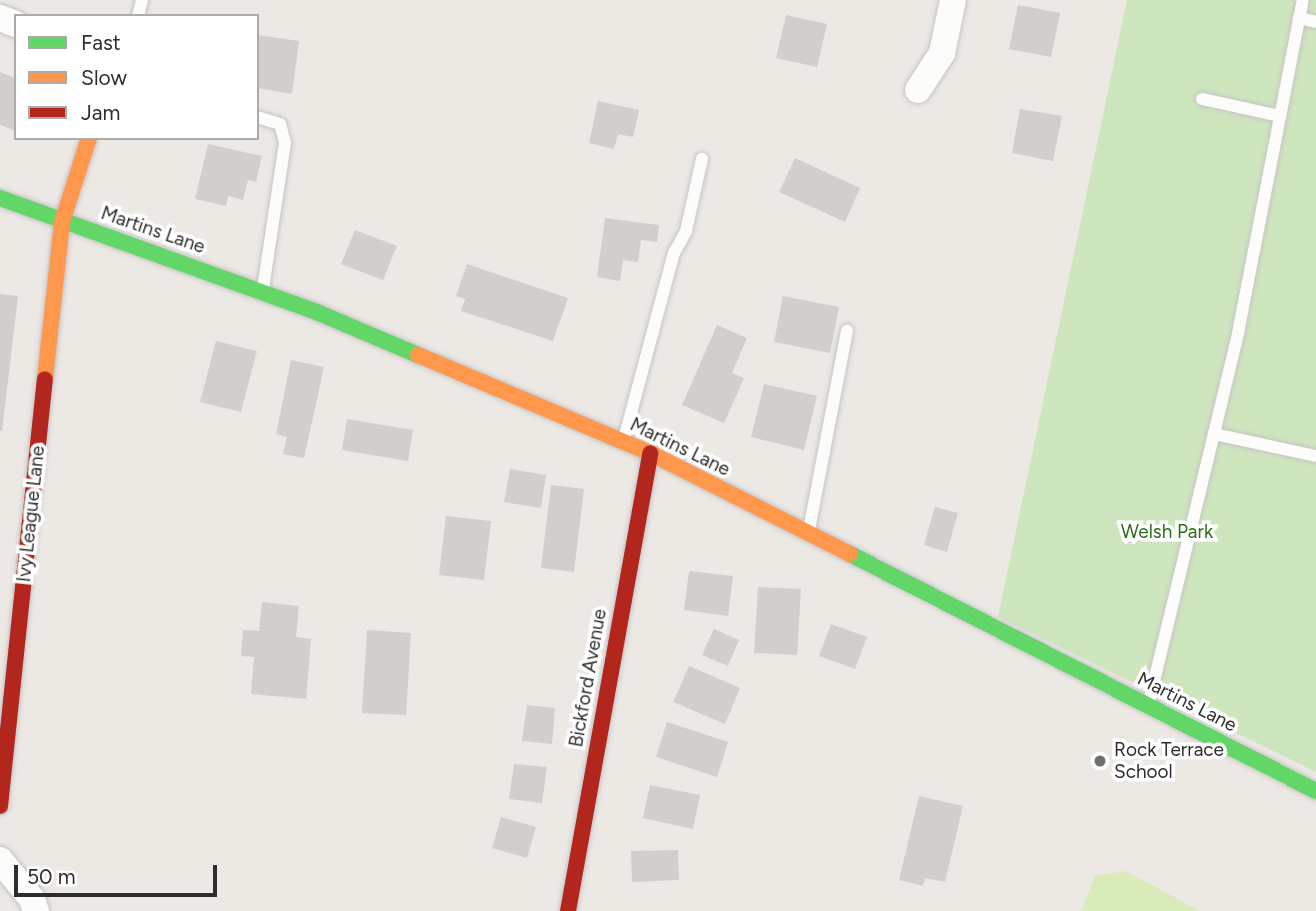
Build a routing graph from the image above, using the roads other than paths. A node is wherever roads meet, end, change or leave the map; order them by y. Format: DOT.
graph roads {
  1 [pos="953,0"];
  2 [pos="1303,0"];
  3 [pos="1299,18"];
  4 [pos="1316,22"];
  5 [pos="918,90"];
  6 [pos="1202,99"];
  7 [pos="1280,116"];
  8 [pos="259,118"];
  9 [pos="88,140"];
  10 [pos="702,159"];
  11 [pos="0,198"];
  12 [pos="62,222"];
  13 [pos="262,291"];
  14 [pos="847,331"];
  15 [pos="1214,434"];
  16 [pos="624,442"];
  17 [pos="650,453"];
  18 [pos="1316,456"];
  19 [pos="808,534"];
  20 [pos="1148,706"];
  21 [pos="1316,791"];
  22 [pos="0,806"];
  23 [pos="0,860"];
  24 [pos="36,911"];
  25 [pos="568,911"];
  1 -- 5 [label="street"];
  2 -- 3 [label="lane"];
  3 -- 4 [label="lane"];
  3 -- 7 [label="lane"];
  6 -- 7 [label="lane"];
  7 -- 15 [label="lane"];
  8 -- 13 [label="lane"];
  9 -- 12 [label="street, Ivy League Lane"];
  10 -- 16 [label="lane"];
  11 -- 12 [label="street, Martins Lane"];
  12 -- 13 [label="street, Martins Lane"];
  12 -- 22 [label="street, Ivy League Lane"];
  13 -- 16 [label="street, Martins Lane"];
  14 -- 19 [label="lane"];
  15 -- 18 [label="lane"];
  15 -- 20 [label="lane"];
  16 -- 17 [label="street, Martins Lane"];
  17 -- 19 [label="street, Martins Lane"];
  17 -- 25 [label="street, Bickford Avenue"];
  19 -- 20 [label="street, Martins Lane"];
  20 -- 21 [label="street, Martins Lane"];
  23 -- 24 [label="street"];
}
